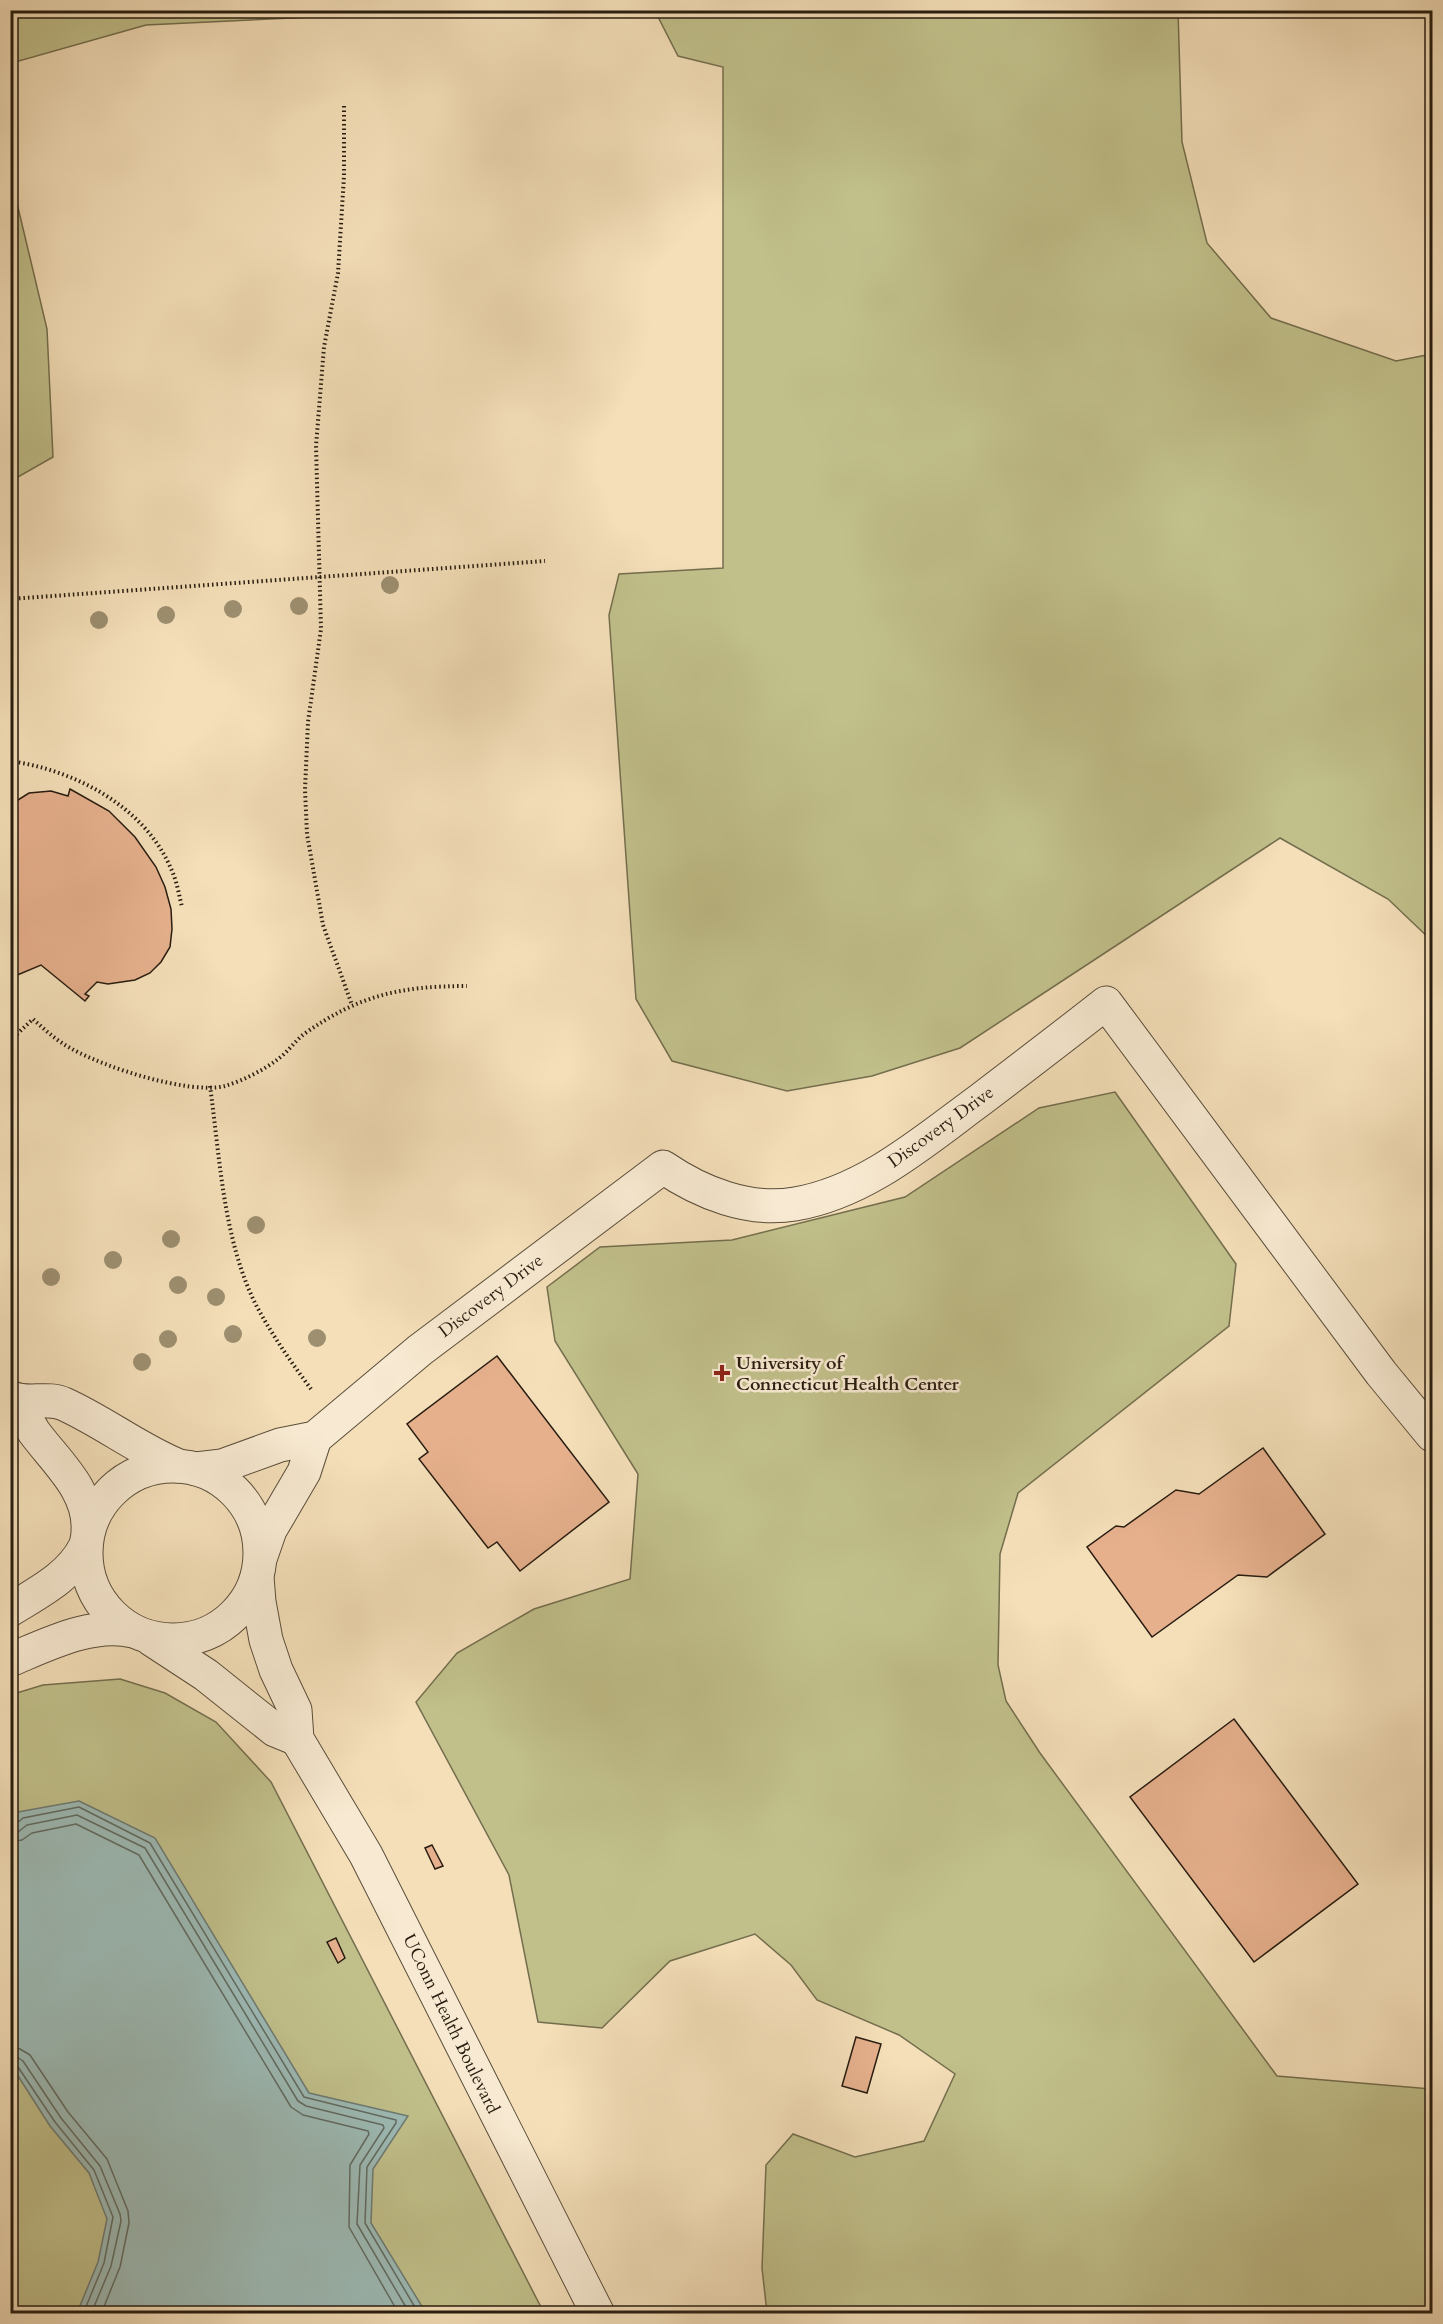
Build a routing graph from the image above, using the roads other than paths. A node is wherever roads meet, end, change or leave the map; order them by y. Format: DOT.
graph roads {
  1 [pos="15,1399"];
  2 [pos="1432,1435"];
  3 [pos="315,1438"];
  4 [pos="188,1467"];
  5 [pos="87,1539"];
  6 [pos="259,1568"];
  7 [pos="10,1610"];
  8 [pos="141,1634"];
  9 [pos="10,1660"];
  10 [pos="297,1739"];
  11 [pos="598,2313"];
  1 -- 4 [label="street"];
  1 -- 5 [label="street"];
  2 -- 3 [label="street, Discovery Drive"];
  3 -- 4 [label="street, Discovery Drive"];
  3 -- 6 [label="street"];
  4 -- 5 [label="street"];
  4 -- 6 [label="street"];
  5 -- 7 [label="street"];
  5 -- 8 [label="street"];
  6 -- 8 [label="street"];
  6 -- 10 [label="street, UConn Health Boulevard"];
  8 -- 9 [label="street"];
  8 -- 10 [label="street"];
  10 -- 11 [label="street, UConn Health Boulevard"];
}
